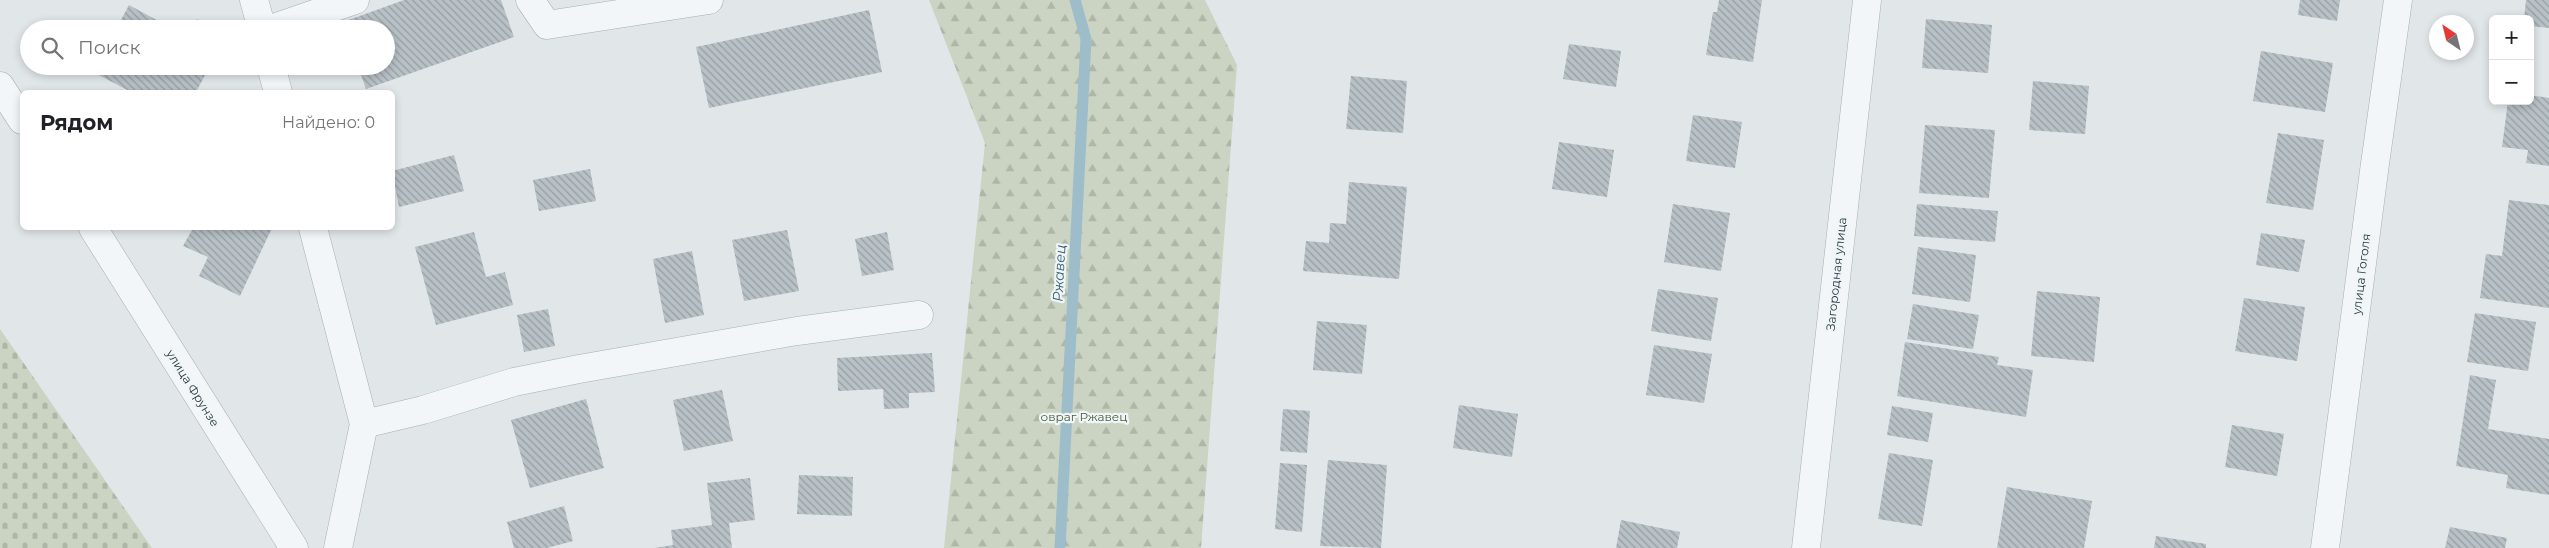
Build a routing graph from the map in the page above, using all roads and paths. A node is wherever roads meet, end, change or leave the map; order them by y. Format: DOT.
graph roads {
  1 [pos="254,0"];
  2 [pos="355,0"];
  3 [pos="530,0"];
  4 [pos="709,0"];
  5 [pos="1867,0"];
  6 [pos="2398,0"];
  7 [pos="260,20"];
  8 [pos="297,20"];
  9 [pos="273,75"];
  10 [pos="0,86"];
  11 [pos="277,90"];
  12 [pos="20,117"];
  13 [pos="94,230"];
  14 [pos="314,230"];
  15 [pos="919,315"];
  16 [pos="364,424"];
  17 [pos="294,548"];
  18 [pos="338,548"];
  19 [pos="1806,548"];
  20 [pos="2325,548"];
  1 -- 7 [label="street"];
  2 -- 8 [label="street"];
  3 -- 4 [label="street"];
  5 -- 19 [label="street, Загородная улица"];
  6 -- 20 [label="street, улица Гоголя"];
  9 -- 11 [label="street"];
  10 -- 12 [label="street"];
  13 -- 17 [label="street, улица Фрунзе"];
  14 -- 16 [label="street"];
  15 -- 16 [label="street"];
  16 -- 18 [label="street"];
}
